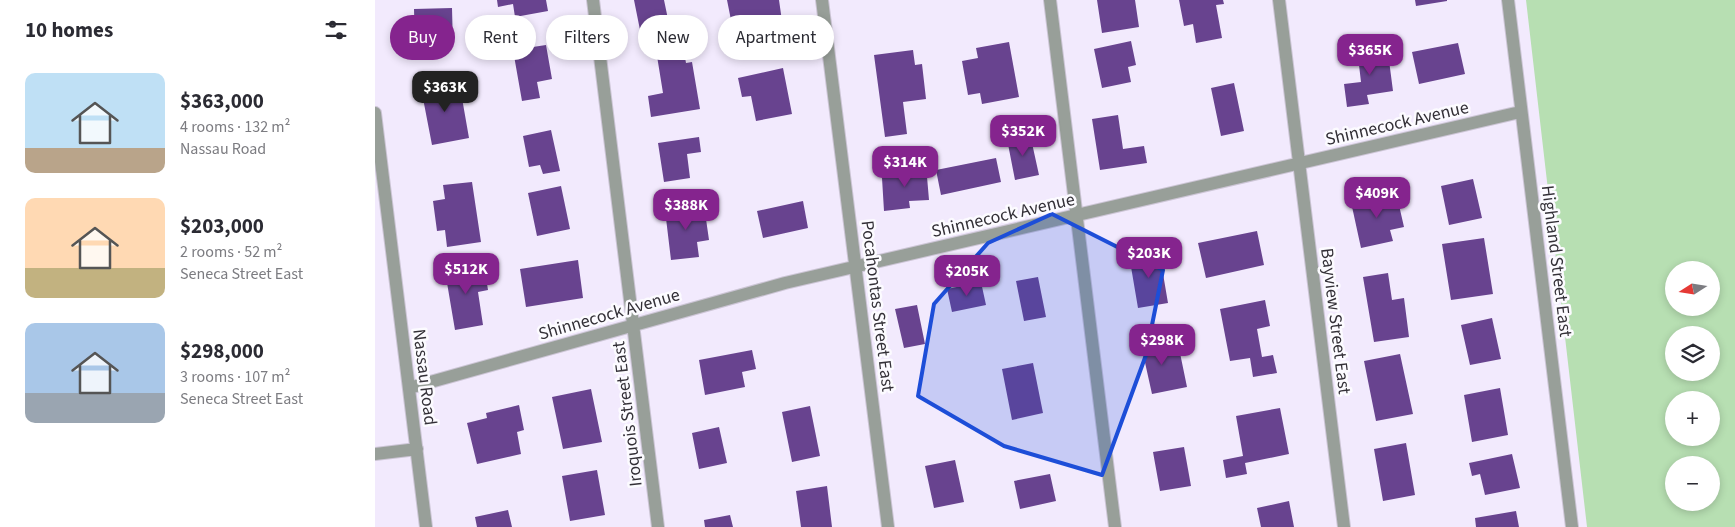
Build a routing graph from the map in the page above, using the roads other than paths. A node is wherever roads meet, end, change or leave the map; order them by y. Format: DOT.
graph roads {
  1 [pos="593,0"];
  2 [pos="822,0"];
  3 [pos="1050,0"];
  4 [pos="1279,0"];
  5 [pos="1508,0"];
  6 [pos="1521,112"];
  7 [pos="375,113"];
  8 [pos="1299,164"];
  9 [pos="1077,216"];
  10 [pos="855,267"];
  11 [pos="634,325"];
  12 [pos="409,388"];
  13 [pos="417,449"];
  14 [pos="375,454"];
  15 [pos="426,527"];
  16 [pos="658,527"];
  17 [pos="887,527"];
  18 [pos="1115,527"];
  19 [pos="1344,527"];
  20 [pos="1572,527"];
  1 -- 11 [label="street, Iroquois Street East"];
  2 -- 10 [label="street, Pocahontas Street East"];
  3 -- 9 [label="street"];
  4 -- 8 [label="street, Bayview Street East"];
  5 -- 6 [label="street, Highland Street East"];
  6 -- 8 [label="street, Shinnecock Avenue"];
  6 -- 20 [label="street, Highland Street East"];
  7 -- 12 [label="street, Nassau Road"];
  8 -- 9 [label="street, Shinnecock Avenue"];
  8 -- 19 [label="street, Bayview Street East"];
  9 -- 10 [label="street, Shinnecock Avenue"];
  9 -- 18 [label="street"];
  10 -- 11 [label="street, Shinnecock Avenue"];
  10 -- 17 [label="street, Pocahontas Street East"];
  11 -- 12 [label="street, Shinnecock Avenue"];
  11 -- 16 [label="street, Iroquois Street East"];
  12 -- 13 [label="street, Nassau Road"];
  13 -- 14 [label="street"];
  13 -- 15 [label="street, Nassau Road"];
}
